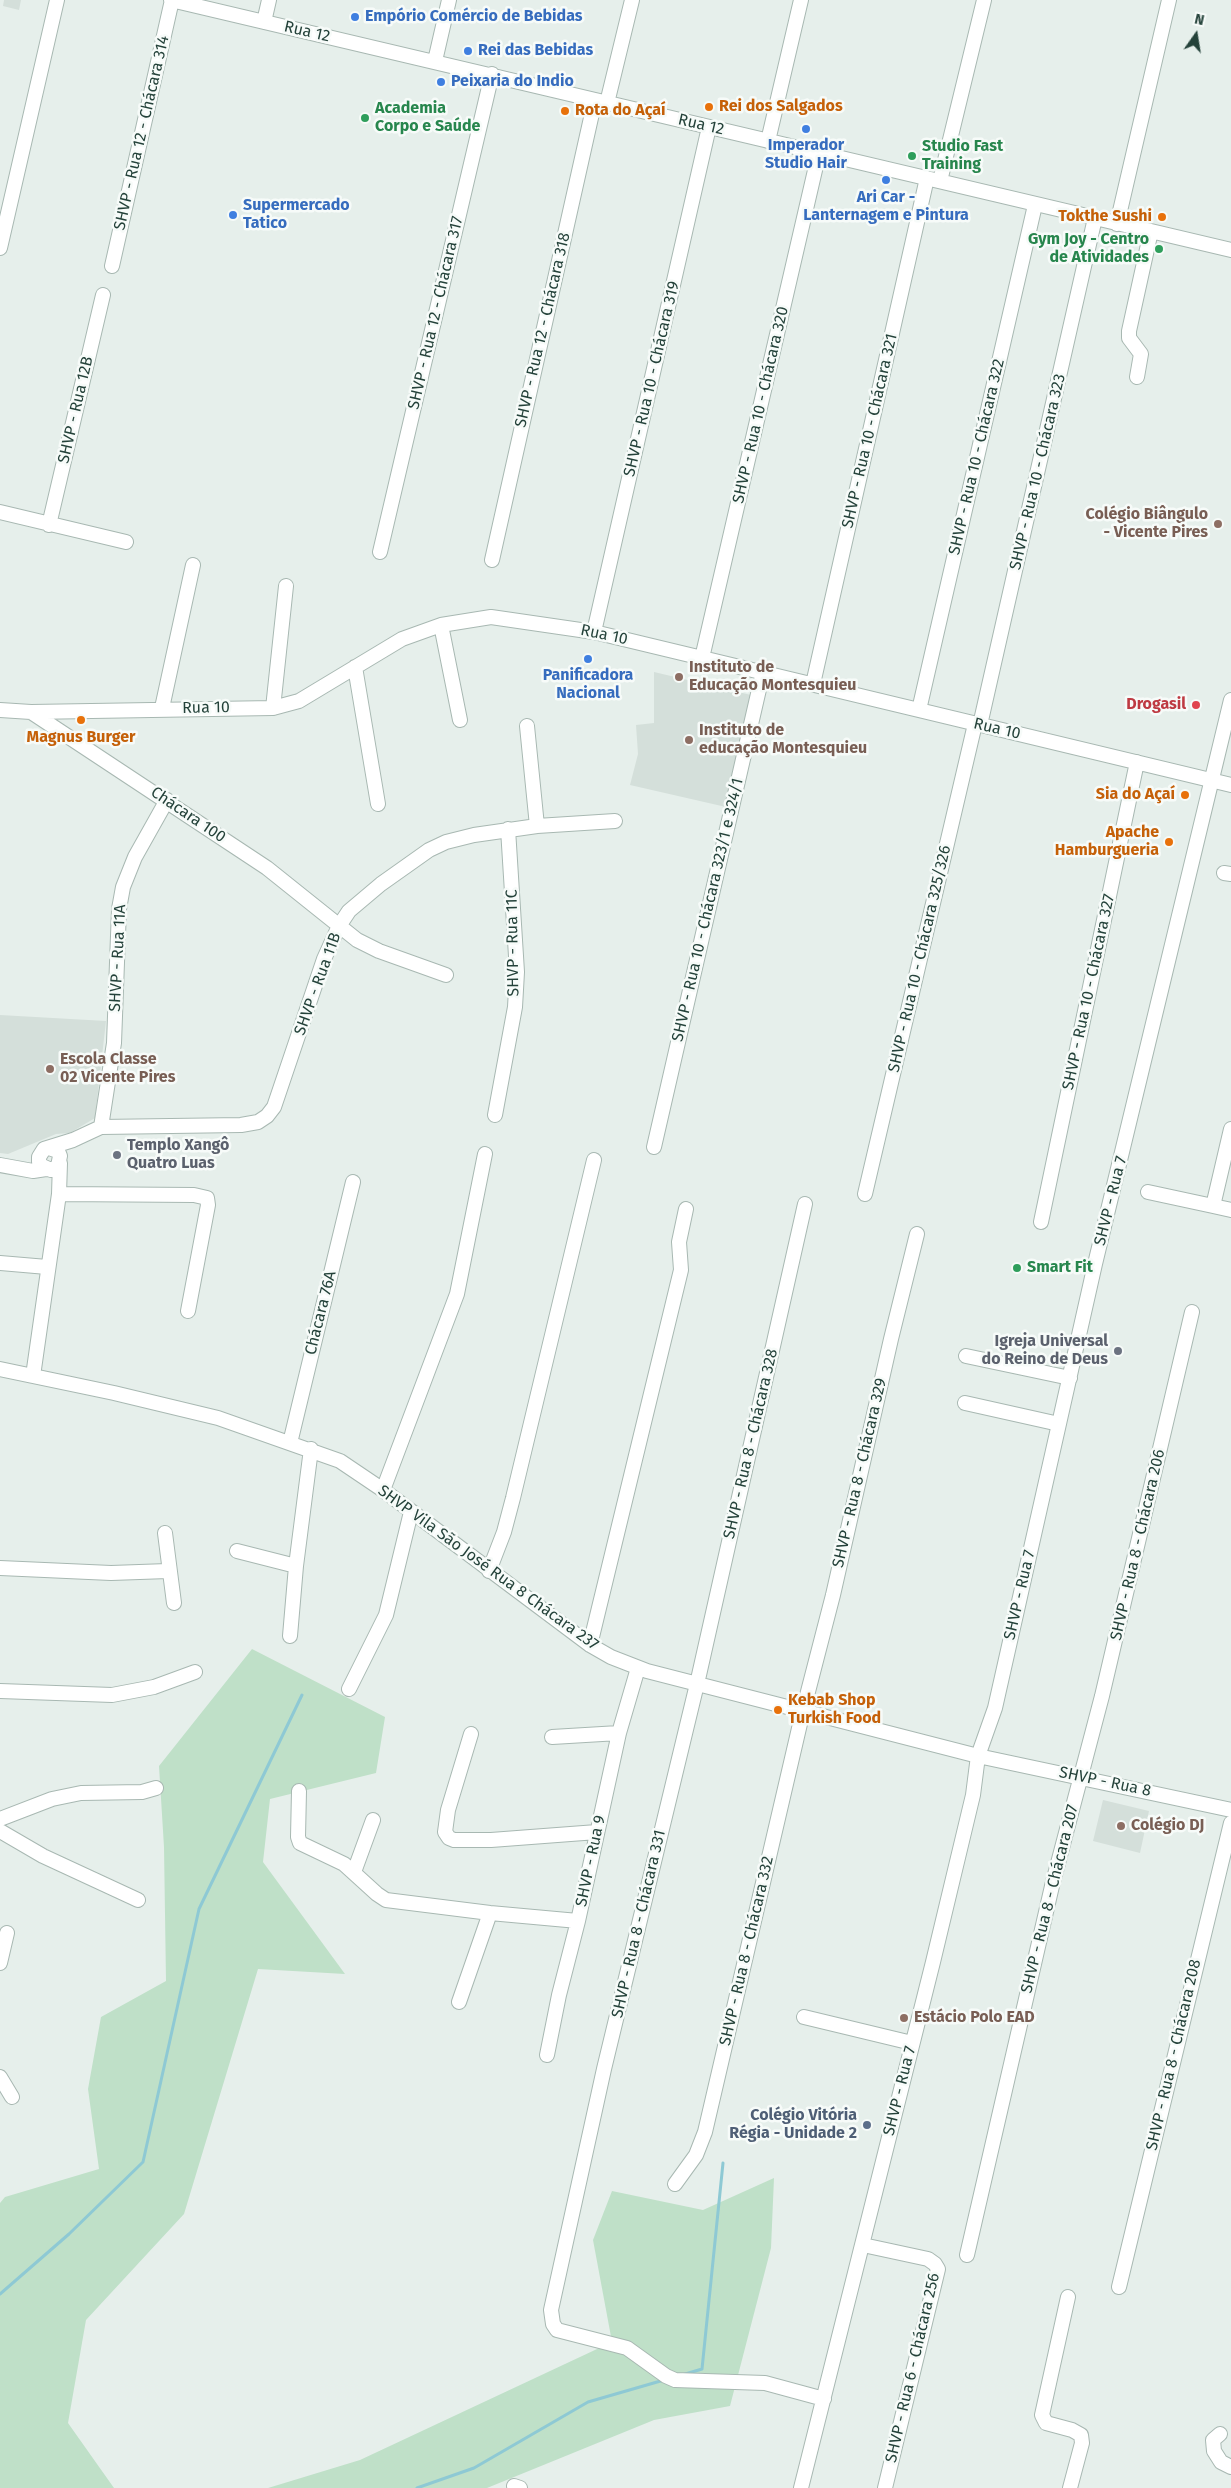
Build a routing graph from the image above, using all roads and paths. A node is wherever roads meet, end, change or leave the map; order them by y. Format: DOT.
graph roads {
  1 [pos="57,0"];
  2 [pos="172,0"];
  3 [pos="269,0"];
  4 [pos="449,0"];
  5 [pos="632,0"];
  6 [pos="801,0"];
  7 [pos="984,0"];
  8 [pos="1169,0"];
  9 [pos="264,22"];
  10 [pos="435,61"];
  11 [pos="492,74"];
  12 [pos="601,101"];
  13 [pos="709,127"];
  14 [pos="768,141"];
  15 [pos="819,153"];
  16 [pos="934,180"];
  17 [pos="1036,205"];
  18 [pos="1095,218"];
  19 [pos="1117,224"];
  20 [pos="1151,231"];
  21 [pos="0,248"];
  22 [pos="1231,250"];
  23 [pos="112,266"];
  24 [pos="103,295"];
  25 [pos="1137,377"];
  26 [pos="0,512"];
  27 [pos="49,525"];
  28 [pos="126,542"];
  29 [pos="380,552"];
  30 [pos="492,560"];
  31 [pos="193,564"];
  32 [pos="286,586"];
  33 [pos="441,625"];
  34 [pos="594,632"];
  35 [pos="702,658"];
  36 [pos="355,667"];
  37 [pos="762,672"];
  38 [pos="813,684"];
  39 [pos="1231,700"];
  40 [pos="162,708"];
  41 [pos="272,708"];
  42 [pos="0,710"];
  43 [pos="919,710"];
  44 [pos="31,712"];
  45 [pos="460,720"];
  46 [pos="977,724"];
  47 [pos="526,726"];
  48 [pos="1137,762"];
  49 [pos="1213,780"];
  50 [pos="1231,785"];
  51 [pos="167,800"];
  52 [pos="378,804"];
  53 [pos="615,821"];
  54 [pos="537,826"];
  55 [pos="508,829"];
  56 [pos="339,926"];
  57 [pos="446,975"];
  58 [pos="495,1115"];
  59 [pos="101,1127"];
  60 [pos="1231,1129"];
  61 [pos="73,1140"];
  62 [pos="654,1147"];
  63 [pos="45,1150"];
  64 [pos="485,1154"];
  65 [pos="594,1160"];
  66 [pos="3,1165"];
  67 [pos="54,1165"];
  68 [pos="352,1182"];
  69 [pos="59,1191"];
  70 [pos="1148,1192"];
  71 [pos="865,1194"];
  72 [pos="805,1204"];
  73 [pos="1213,1206"];
  74 [pos="686,1209"];
  75 [pos="1231,1210"];
  76 [pos="1040,1222"];
  77 [pos="917,1234"];
  78 [pos="0,1263"];
  79 [pos="47,1267"];
  80 [pos="188,1311"];
  81 [pos="1192,1312"];
  82 [pos="966,1356"];
  83 [pos="0,1369"];
  84 [pos="33,1376"];
  85 [pos="1070,1378"];
  86 [pos="965,1403"];
  87 [pos="1060,1424"];
  88 [pos="290,1443"];
  89 [pos="311,1450"];
  90 [pos="383,1490"];
  91 [pos="411,1512"];
  92 [pos="165,1532"];
  93 [pos="236,1551"];
  94 [pos="296,1566"];
  95 [pos="0,1568"];
  96 [pos="168,1571"];
  97 [pos="489,1571"];
  98 [pos="174,1603"];
  99 [pos="290,1636"];
  100 [pos="590,1644"];
  101 [pos="638,1668"];
  102 [pos="195,1672"];
  103 [pos="698,1684"];
  104 [pos="350,1689"];
  105 [pos="0,1691"];
  106 [pos="803,1711"];
  107 [pos="619,1733"];
  108 [pos="472,1734"];
  109 [pos="552,1737"];
  110 [pos="978,1756"];
  111 [pos="1081,1777"];
  112 [pos="156,1788"];
  113 [pos="299,1791"];
  114 [pos="1231,1810"];
  115 [pos="0,1819"];
  116 [pos="373,1820"];
  117 [pos="1231,1823"];
  118 [pos="0,1830"];
  119 [pos="597,1832"];
  120 [pos="354,1872"];
  121 [pos="138,1900"];
  122 [pos="490,1913"];
  123 [pos="578,1921"];
  124 [pos="7,1933"];
  125 [pos="0,1963"];
  126 [pos="459,2002"];
  127 [pos="804,2017"];
  128 [pos="912,2043"];
  129 [pos="548,2055"];
  130 [pos="0,2077"];
  131 [pos="12,2097"];
  132 [pos="675,2184"];
  133 [pos="863,2245"];
  134 [pos="967,2255"];
  135 [pos="1119,2287"];
  136 [pos="1068,2297"];
  137 [pos="824,2399"];
  138 [pos="1220,2434"];
  139 [pos="1231,2467"];
  140 [pos="801,2488"];
  141 [pos="885,2488"];
  142 [pos="1070,2488"];
  1 -- 21 [label="street"];
  2 -- 9 [label="street, Rua 12"];
  2 -- 23 [label="street, SHVP - Rua 12 - Chácara 314"];
  3 -- 9 [label="street"];
  4 -- 10 [label="street"];
  5 -- 12 [label="street, SHVP - Rua 12 - Chácara 318"];
  6 -- 14 [label="street"];
  7 -- 16 [label="street, SHVP - Rua 10 - Chácara 321"];
  8 -- 19 [label="street"];
  9 -- 10 [label="street, Rua 12"];
  10 -- 11 [label="street, Rua 12"];
  11 -- 12 [label="street, Rua 12"];
  11 -- 29 [label="street, SHVP - Rua 12 - Chácara 317"];
  12 -- 13 [label="street, Rua 12"];
  12 -- 30 [label="street, SHVP - Rua 12 - Chácara 318"];
  13 -- 14 [label="street, Rua 12"];
  13 -- 34 [label="street, SHVP - Rua 10 - Chácara 319"];
  14 -- 15 [label="street, Rua 12"];
  15 -- 16 [label="street, Rua 12"];
  15 -- 35 [label="street, SHVP - Rua 10 - Chácara 320"];
  16 -- 17 [label="street, Rua 12"];
  16 -- 38 [label="street, SHVP - Rua 10 - Chácara 321"];
  17 -- 18 [label="street, Rua 12"];
  17 -- 43 [label="street, SHVP - Rua 10 - Chácara 322"];
  18 -- 19 [label="street, Rua 12"];
  18 -- 46 [label="street, SHVP - Rua 10 - Chácara 323"];
  19 -- 20 [label="street, Rua 12"];
  20 -- 22 [label="street, Rua 12"];
  20 -- 25 [label="street"];
  24 -- 27 [label="street, SHVP - Rua 12B"];
  26 -- 27 [label="street"];
  27 -- 28 [label="street"];
  31 -- 40 [label="street"];
  32 -- 41 [label="street"];
  33 -- 34 [label="street, Rua 10"];
  33 -- 36 [label="street, Rua 10"];
  33 -- 45 [label="street"];
  34 -- 35 [label="street, Rua 10"];
  35 -- 37 [label="street, Rua 10"];
  36 -- 41 [label="street, Rua 10"];
  36 -- 52 [label="street"];
  37 -- 38 [label="street, Rua 10"];
  37 -- 62 [label="street, SHVP - Rua 10 - Chácara 323/1 e 324/1"];
  38 -- 43 [label="street, Rua 10"];
  39 -- 49 [label="street, SHVP - Rua 7"];
  40 -- 41 [label="street, Rua 10"];
  40 -- 44 [label="street, Rua 10"];
  42 -- 44 [label="street, Rua 10"];
  43 -- 46 [label="street, Rua 10"];
  44 -- 51 [label="street, Chácara 100"];
  46 -- 48 [label="street, Rua 10"];
  46 -- 71 [label="street, SHVP - Rua 10 - Chácara 325/326"];
  47 -- 54 [label="street"];
  48 -- 49 [label="street, Rua 10"];
  48 -- 76 [label="street, SHVP - Rua 10 - Chácara 327"];
  49 -- 50 [label="street, Rua 10"];
  49 -- 85 [label="street, SHVP - Rua 7"];
  51 -- 56 [label="street, Chácara 100"];
  51 -- 59 [label="street, SHVP - Rua 11A"];
  53 -- 54 [label="street, SHVP - Rua 11B"];
  54 -- 55 [label="street, SHVP - Rua 11B"];
  55 -- 56 [label="street, SHVP - Rua 11B"];
  55 -- 58 [label="street, SHVP - Rua 11C"];
  56 -- 57 [label="street, Chácara 100"];
  56 -- 59 [label="street, SHVP - Rua 11B"];
  59 -- 61 [label="street, SHVP - Rua 11B"];
  60 -- 73 [label="street"];
  61 -- 63 [label="street, SHVP - Rua 11B"];
  61 -- 67 [label="street"];
  63 -- 66 [label="street, SHVP - Rua 11B"];
  63 -- 67 [label="street"];
  63 -- 67 [label="street"];
  64 -- 90 [label="street"];
  65 -- 97 [label="street"];
  66 -- 67 [label="street"];
  67 -- 69 [label="street"];
  68 -- 88 [label="street, Chácara 76A"];
  69 -- 79 [label="street"];
  69 -- 80 [label="street"];
  70 -- 73 [label="street"];
  72 -- 103 [label="street, SHVP - Rua 8 - Chácara 328"];
  73 -- 75 [label="street"];
  74 -- 100 [label="street"];
  77 -- 106 [label="street, SHVP - Rua 8 - Chácara 329"];
  78 -- 79 [label="street"];
  79 -- 84 [label="street"];
  81 -- 111 [label="street, SHVP - Rua 8 - Chácara 206"];
  82 -- 85 [label="street"];
  83 -- 84 [label="street, SHVP Vila São José Rua 8 Chácara 237"];
  84 -- 88 [label="street, SHVP Vila São José Rua 8 Chácara 237"];
  85 -- 87 [label="street, SHVP - Rua 7"];
  86 -- 87 [label="street"];
  87 -- 110 [label="street, SHVP - Rua 7"];
  88 -- 89 [label="street, SHVP Vila São José Rua 8 Chácara 237"];
  89 -- 90 [label="street, SHVP Vila São José Rua 8 Chácara 237"];
  89 -- 94 [label="street"];
  90 -- 91 [label="street, SHVP Vila São José Rua 8 Chácara 237"];
  91 -- 97 [label="street, SHVP Vila São José Rua 8 Chácara 237"];
  91 -- 104 [label="street"];
  92 -- 96 [label="street"];
  93 -- 94 [label="street"];
  94 -- 99 [label="street"];
  95 -- 96 [label="street"];
  96 -- 98 [label="street"];
  97 -- 100 [label="street, SHVP Vila São José Rua 8 Chácara 237"];
  100 -- 101 [label="street, SHVP Vila São José Rua 8 Chácara 237"];
  101 -- 103 [label="street, SHVP Vila São José Rua 8 Chácara 237"];
  101 -- 107 [label="street, SHVP - Rua 9"];
  102 -- 105 [label="street"];
  103 -- 106 [label="street, SHVP Vila São José Rua 8 Chácara 237"];
  103 -- 137 [label="street, SHVP - Rua 8 - Chácara 331"];
  106 -- 110 [label="street, SHVP Vila São José Rua 8 Chácara 237"];
  106 -- 132 [label="street, SHVP - Rua 8 - Chácara 332"];
  107 -- 109 [label="street"];
  107 -- 119 [label="street, SHVP - Rua 9"];
  108 -- 119 [label="street"];
  110 -- 111 [label="street, SHVP - Rua 8"];
  110 -- 128 [label="street, SHVP - Rua 7"];
  111 -- 114 [label="street, SHVP - Rua 8"];
  111 -- 134 [label="street, SHVP - Rua 8 - Chácara 207"];
  112 -- 115 [label="street"];
  113 -- 120 [label="street"];
  116 -- 120 [label="street"];
  117 -- 135 [label="street, SHVP - Rua 8 - Chácara 208"];
  118 -- 121 [label="street"];
  119 -- 123 [label="street, SHVP - Rua 9"];
  120 -- 122 [label="street"];
  122 -- 123 [label="street"];
  122 -- 126 [label="street"];
  123 -- 129 [label="street, SHVP - Rua 9"];
  124 -- 125 [label="street"];
  127 -- 128 [label="street"];
  128 -- 133 [label="street, SHVP - Rua 7"];
  130 -- 131 [label="street"];
  133 -- 137 [label="street, SHVP - Rua 7"];
  133 -- 141 [label="street, SHVP - Rua 6 - Chácara 256"];
  136 -- 142 [label="street"];
  137 -- 140 [label="street, SHVP - Rua 7"];
  138 -- 139 [label="street"];
}
